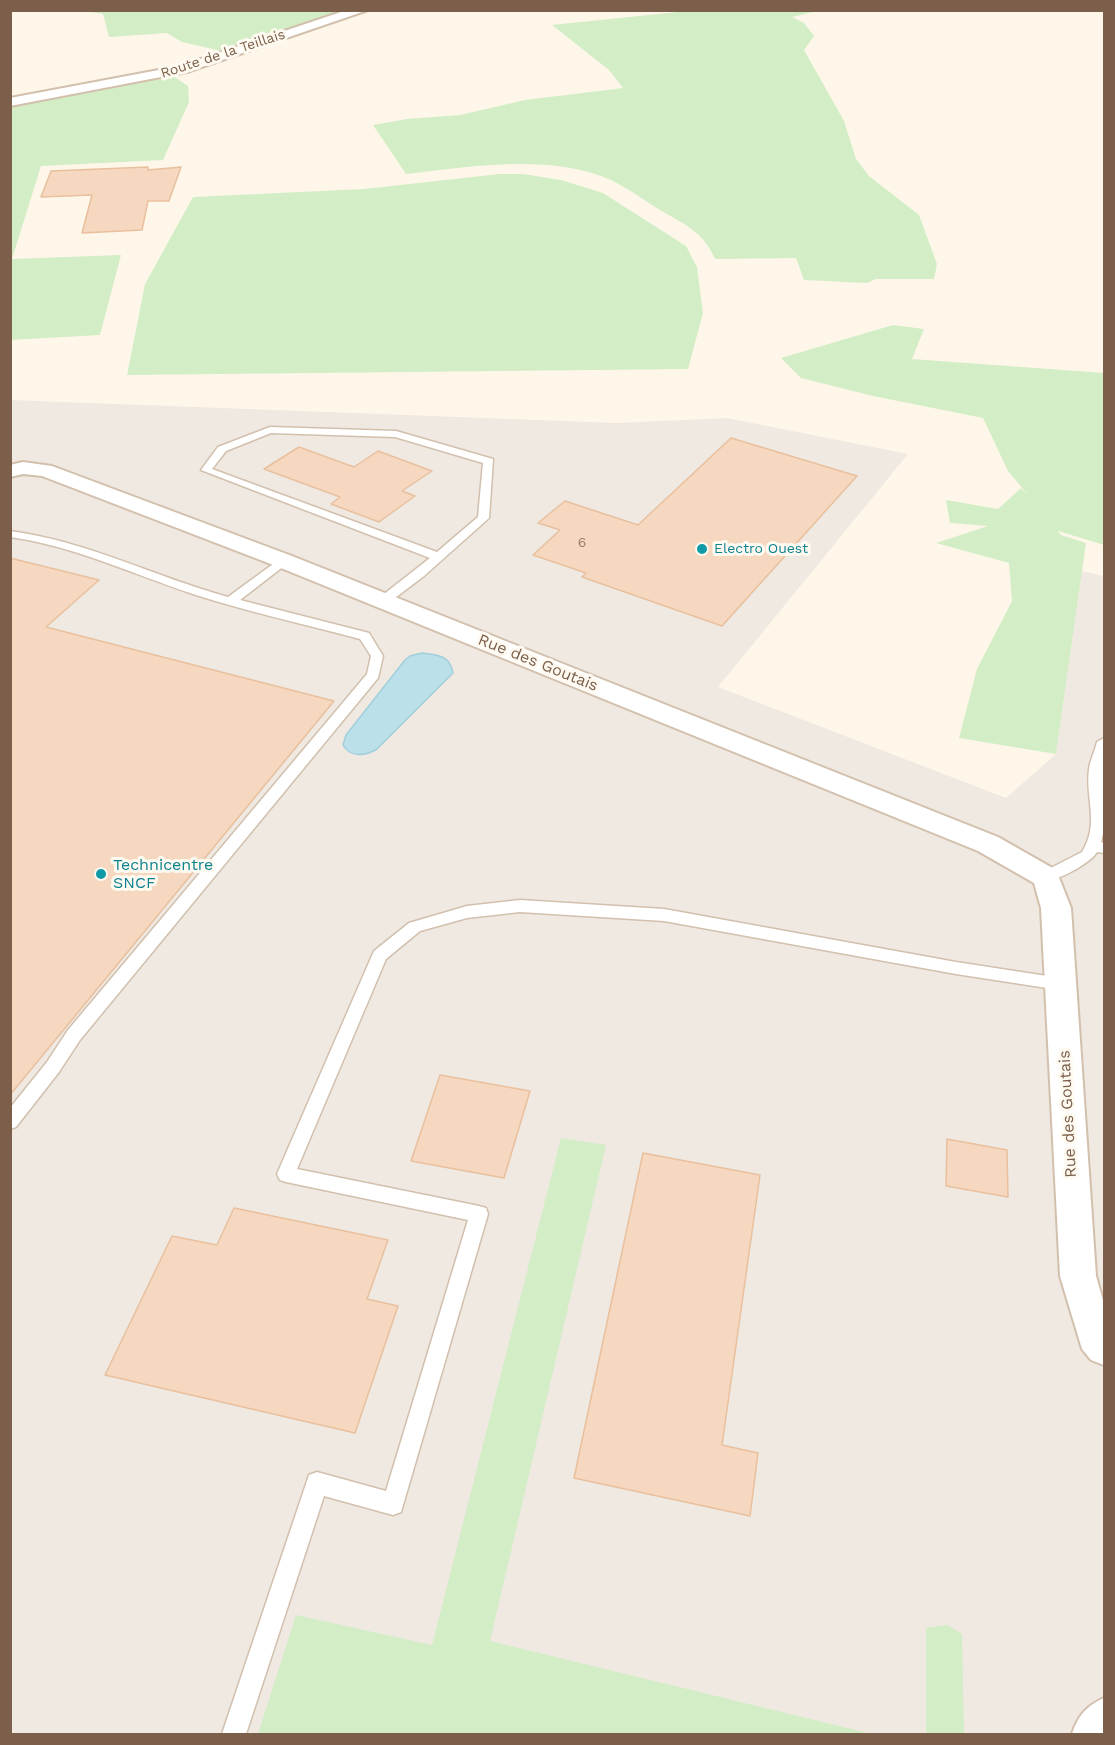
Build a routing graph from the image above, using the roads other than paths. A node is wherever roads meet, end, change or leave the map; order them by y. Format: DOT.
graph roads {
  1 [pos="363,10"];
  2 [pos="10,102"];
  3 [pos="17,469"];
  4 [pos="10,534"];
  5 [pos="439,557"];
  6 [pos="284,561"];
  7 [pos="231,601"];
  8 [pos="382,601"];
  9 [pos="1104,744"];
  10 [pos="1095,850"];
  11 [pos="1046,877"];
  12 [pos="1060,984"];
  13 [pos="10,1122"];
  14 [pos="1104,1347"];
  15 [pos="1104,1721"];
  16 [pos="234,1734"];
  17 [pos="1095,1734"];
  1 -- 2 [label="street, Route de la Teillais"];
  3 -- 6 [label="street, Rue des Goutais"];
  4 -- 7 [label="lane"];
  5 -- 5 [label="lane"];
  5 -- 8 [label="lane"];
  6 -- 7 [label="lane"];
  6 -- 8 [label="street, Rue des Goutais"];
  7 -- 13 [label="lane"];
  8 -- 11 [label="street, Rue des Goutais"];
  9 -- 10 [label="lane"];
  10 -- 11 [label="lane"];
  11 -- 12 [label="street, Rue des Goutais"];
  12 -- 14 [label="street, Rue des Goutais"];
  12 -- 16 [label="lane"];
  15 -- 17 [label="street"];
}
